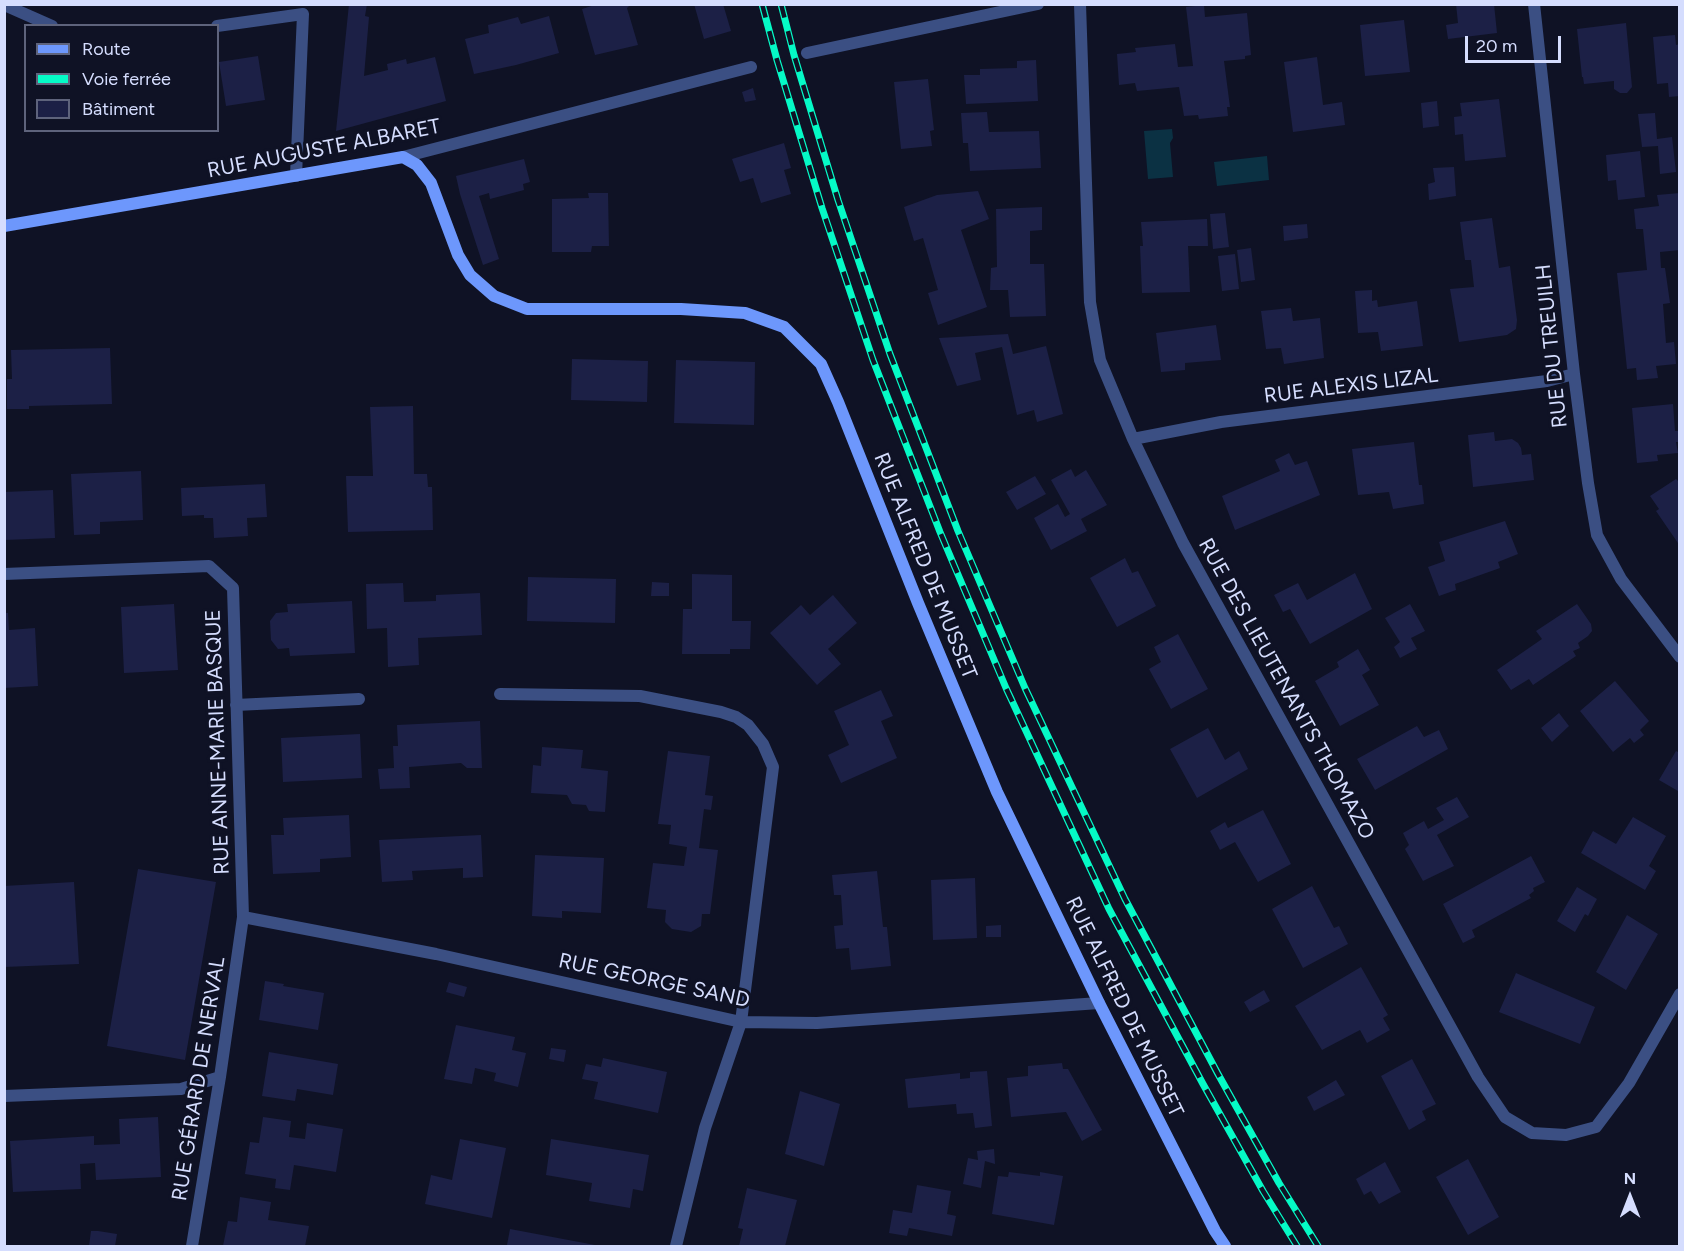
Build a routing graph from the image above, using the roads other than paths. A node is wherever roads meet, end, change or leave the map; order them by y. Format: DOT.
graph roads {
  1 [pos="9,4"];
  2 [pos="1038,4"];
  3 [pos="1080,4"];
  4 [pos="1534,4"];
  5 [pos="304,9"];
  6 [pos="47,24"];
  7 [pos="219,26"];
  8 [pos="807,53"];
  9 [pos="751,67"];
  10 [pos="403,158"];
  11 [pos="296,176"];
  12 [pos="4,226"];
  13 [pos="1574,374"];
  14 [pos="1133,439"];
  15 [pos="4,574"];
  16 [pos="1680,657"];
  17 [pos="500,694"];
  18 [pos="360,699"];
  19 [pos="236,705"];
  20 [pos="243,917"];
  21 [pos="1680,994"];
  22 [pos="1099,1003"];
  23 [pos="741,1022"];
  24 [pos="220,1077"];
  25 [pos="4,1096"];
  26 [pos="192,1246"];
  27 [pos="676,1246"];
  28 [pos="1225,1246"];
  1 -- 6 [label="street"];
  2 -- 8 [label="street"];
  3 -- 14 [label="street, RUE DES LIEUTENANTS THOMAZO"];
  4 -- 13 [label="street, RUE DU TREUILH"];
  5 -- 7 [label="street"];
  5 -- 11 [label="street"];
  9 -- 10 [label="street, RUE AUGUSTE ALBARET"];
  10 -- 11 [label="street, RUE AUGUSTE ALBARET"];
  10 -- 22 [label="street, RUE ALFRED DE MUSSET"];
  11 -- 12 [label="street, RUE AUGUSTE ALBARET"];
  13 -- 14 [label="street, RUE ALEXIS LIZAL"];
  13 -- 16 [label="street, RUE DU TREUILH"];
  14 -- 21 [label="street, RUE DES LIEUTENANTS THOMAZO"];
  15 -- 19 [label="street, RUE ANNE-MARIE BASQUE"];
  17 -- 23 [label="street"];
  18 -- 19 [label="street"];
  19 -- 20 [label="street, RUE ANNE-MARIE BASQUE"];
  20 -- 23 [label="street, RUE GEORGE SAND"];
  20 -- 24 [label="street, RUE GÉRARD DE NERVAL"];
  22 -- 23 [label="street, RUE GEORGE SAND"];
  22 -- 28 [label="street, RUE ALFRED DE MUSSET"];
  23 -- 27 [label="street"];
  24 -- 25 [label="street"];
  24 -- 26 [label="street, RUE GÉRARD DE NERVAL"];
}
